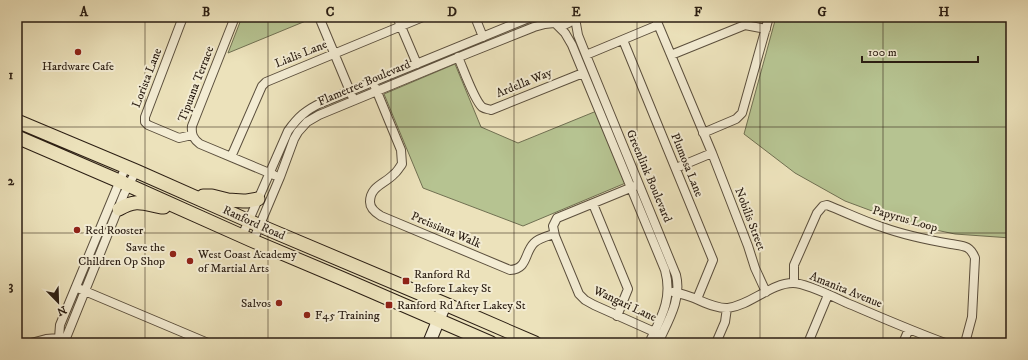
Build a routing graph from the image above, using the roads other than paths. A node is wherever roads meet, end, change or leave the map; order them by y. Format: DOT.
graph roads {
  1 [pos="182,17"];
  2 [pos="235,17"];
  3 [pos="319,17"];
  4 [pos="397,17"];
  5 [pos="423,17"];
  6 [pos="475,17"];
  7 [pos="531,17"];
  8 [pos="655,17"];
  9 [pos="769,17"];
  10 [pos="575,18"];
  11 [pos="553,22"];
  12 [pos="658,25"];
  13 [pos="401,26"];
  14 [pos="766,29"];
  15 [pos="483,37"];
  16 [pos="623,40"];
  17 [pos="334,54"];
  18 [pos="586,55"];
  19 [pos="671,55"];
  20 [pos="458,57"];
  21 [pos="417,64"];
  22 [pos="583,72"];
  23 [pos="374,82"];
  24 [pos="377,91"];
  25 [pos="350,92"];
  26 [pos="354,101"];
  27 [pos="17,121"];
  28 [pos="703,133"];
  29 [pos="192,135"];
  30 [pos="17,137"];
  31 [pos="712,153"];
  32 [pos="231,157"];
  33 [pos="676,168"];
  34 [pos="131,169"];
  35 [pos="270,173"];
  36 [pos="280,177"];
  37 [pos="124,184"];
  38 [pos="639,184"];
  39 [pos="631,188"];
  40 [pos="191,195"];
  41 [pos="258,199"];
  42 [pos="593,204"];
  43 [pos="172,205"];
  44 [pos="119,210"];
  45 [pos="254,223"];
  46 [pos="554,230"];
  47 [pos="247,238"];
  48 [pos="794,283"];
  49 [pos="76,287"];
  50 [pos="85,291"];
  51 [pos="668,292"];
  52 [pos="766,292"];
  53 [pos="677,293"];
  54 [pos="828,295"];
  55 [pos="697,299"];
  56 [pos="445,304"];
  57 [pos="727,308"];
  58 [pos="617,316"];
  59 [pos="438,320"];
  60 [pos="909,329"];
  61 [pos="658,333"];
  62 [pos="61,341"];
  63 [pos="31,343"];
  64 [pos="208,343"];
  65 [pos="429,343"];
  66 [pos="491,343"];
  67 [pos="535,343"];
  68 [pos="649,343"];
  69 [pos="658,343"];
  70 [pos="716,343"];
  71 [pos="808,343"];
  72 [pos="903,343"];
  73 [pos="945,343"];
  74 [pos="965,343"];
  1 -- 29 [label="street, Lorista Lane"];
  2 -- 29 [label="street, Tipuana Terrace"];
  3 -- 17 [label="street"];
  4 -- 13 [label="street"];
  5 -- 13 [label="street, Lialis Lane"];
  6 -- 15 [label="street"];
  7 -- 15 [label="street, Flametree Boulevard"];
  8 -- 12 [label="street, Nobilis Street"];
  9 -- 14 [label="street"];
  10 -- 11 [label="street, Greenlink Boulevard"];
  10 -- 18 [label="street, Greenlink Boulevard"];
  11 -- 20 [label="street, Flametree Boulevard"];
  11 -- 22 [label="street, Greenlink Boulevard"];
  12 -- 16 [label="street"];
  12 -- 19 [label="street, Nobilis Street"];
  13 -- 17 [label="street, Lialis Lane"];
  13 -- 21 [label="street"];
  14 -- 19 [label="street"];
  14 -- 28 [label="street"];
  15 -- 21 [label="street, Flametree Boulevard"];
  16 -- 18 [label="street"];
  16 -- 33 [label="street, Plumosa Lane"];
  17 -- 25 [label="street"];
  17 -- 32 [label="street, Lialis Lane"];
  18 -- 38 [label="street, Greenlink Boulevard"];
  19 -- 28 [label="street, Nobilis Street"];
  20 -- 22 [label="street, Ardella Way"];
  20 -- 24 [label="street, Flametree Boulevard"];
  21 -- 23 [label="street, Flametree Boulevard"];
  22 -- 39 [label="street, Greenlink Boulevard"];
  23 -- 24 [label="street"];
  23 -- 25 [label="street, Flametree Boulevard"];
  24 -- 26 [label="street, Flametree Boulevard"];
  24 -- 46 [label="street, Preissiana Walk"];
  25 -- 26 [label="street"];
  25 -- 35 [label="street, Flametree Boulevard"];
  26 -- 36 [label="street, Flametree Boulevard"];
  27 -- 34 [label="main road, Ranford Road"];
  28 -- 31 [label="street, Nobilis Street"];
  29 -- 32 [label="street, Tipuana Terrace"];
  30 -- 37 [label="main road, Ranford Road"];
  31 -- 33 [label="street"];
  31 -- 52 [label="street, Nobilis Street"];
  32 -- 35 [label="street, Tipuana Terrace"];
  33 -- 55 [label="street, Plumosa Lane"];
  34 -- 37 [label="street"];
  34 -- 40 [label="main road, Ranford Road"];
  35 -- 36 [label="street, Tipuana Terrace"];
  35 -- 41 [label="street, Flametree Boulevard"];
  36 -- 45 [label="street, Flametree Boulevard"];
  37 -- 43 [label="main road, Ranford Road"];
  37 -- 44 [label="street"];
  37 -- 49 [label="street"];
  38 -- 39 [label="street, Preissiana Walk"];
  38 -- 53 [label="street, Greenlink Boulevard"];
  39 -- 42 [label="street, Preissiana Walk"];
  39 -- 51 [label="street, Greenlink Boulevard"];
  40 -- 41 [label="main road"];
  40 -- 45 [label="main road, Ranford Road"];
  41 -- 45 [label="street, Flametree Boulevard"];
  42 -- 46 [label="street, Preissiana Walk"];
  42 -- 58 [label="street"];
  43 -- 44 [label="main road"];
  43 -- 47 [label="main road, Ranford Road"];
  44 -- 50 [label="street"];
  45 -- 47 [label="street, Flametree Boulevard"];
  45 -- 47 [label="street, Flametree Boulevard"];
  45 -- 56 [label="main road, Ranford Road"];
  46 -- 58 [label="street, Wangari Lane"];
  47 -- 59 [label="main road, Ranford Road"];
  48 -- 52 [label="street, Amanita Avenue"];
  48 -- 54 [label="street, Amanita Avenue"];
  48 -- 74 [label="street, Papyrus Loop"];
  49 -- 50 [label="street"];
  49 -- 62 [label="street"];
  50 -- 62 [label="street"];
  50 -- 64 [label="street"];
  51 -- 53 [label="street"];
  51 -- 61 [label="street, Greenlink Boulevard"];
  52 -- 57 [label="street, Amanita Avenue"];
  53 -- 55 [label="street"];
  53 -- 61 [label="street, Greenlink Boulevard"];
  54 -- 60 [label="street, Amanita Avenue"];
  54 -- 71 [label="street"];
  55 -- 57 [label="street"];
  56 -- 59 [label="street"];
  56 -- 67 [label="main road, Ranford Road"];
  57 -- 70 [label="street"];
  58 -- 61 [label="street, Wangari Lane"];
  59 -- 65 [label="street"];
  59 -- 66 [label="main road, Ranford Road"];
  60 -- 72 [label="street"];
  60 -- 73 [label="street, Amanita Avenue"];
  61 -- 68 [label="street, Greenlink Boulevard"];
  61 -- 69 [label="street, Greenlink Boulevard"];
  62 -- 63 [label="street"];
}
